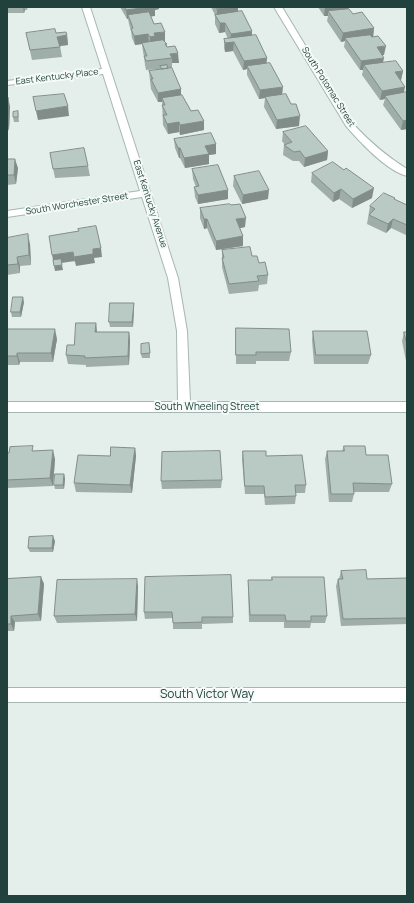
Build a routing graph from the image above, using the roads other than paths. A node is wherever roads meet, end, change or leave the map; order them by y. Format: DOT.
graph roads {
  1 [pos="86,7"];
  2 [pos="278,7"];
  3 [pos="107,71"];
  4 [pos="7,84"];
  5 [pos="407,173"];
  6 [pos="147,193"];
  7 [pos="7,214"];
  8 [pos="7,407"];
  9 [pos="184,407"];
  10 [pos="407,407"];
  11 [pos="407,695"];
  12 [pos="7,696"];
  1 -- 3 [label="street, East Kentucky Avenue"];
  2 -- 5 [label="street, South Potomac Street"];
  3 -- 4 [label="street, East Kentucky Place"];
  3 -- 6 [label="street, East Kentucky Avenue"];
  6 -- 7 [label="street, South Worchester Street"];
  6 -- 9 [label="street, East Kentucky Avenue"];
  8 -- 9 [label="street, South Wheeling Street"];
  9 -- 10 [label="street, South Wheeling Street"];
  11 -- 12 [label="street, South Victor Way"];
}
